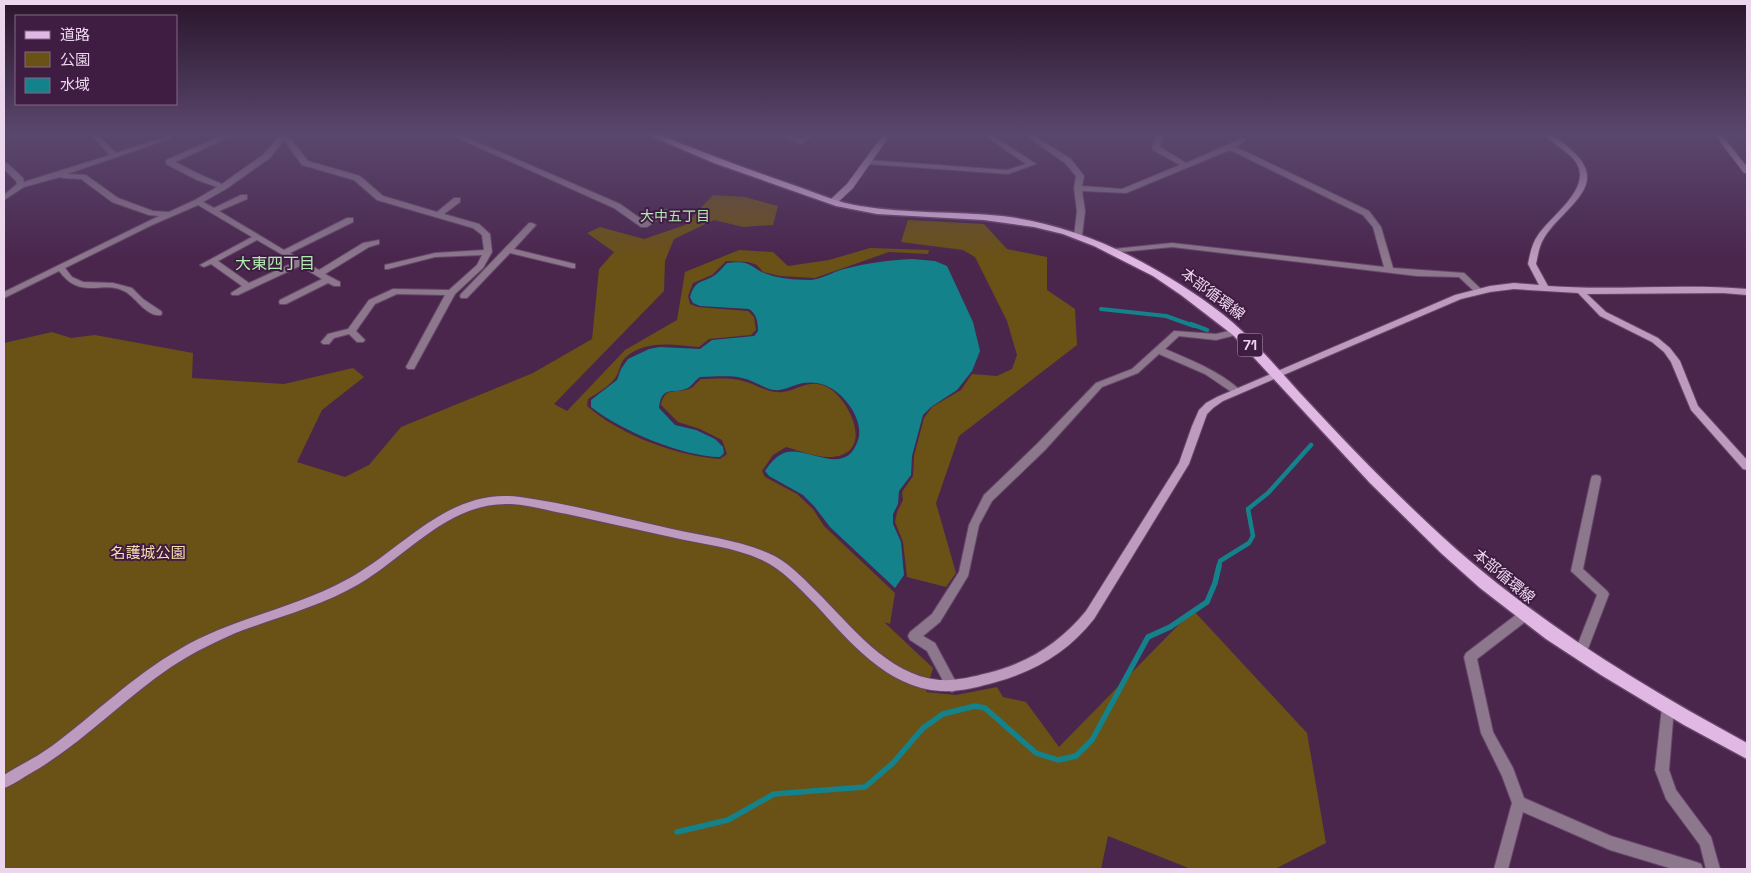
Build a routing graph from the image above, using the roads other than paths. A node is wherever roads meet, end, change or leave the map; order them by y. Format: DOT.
graph roads {
  1 [pos="15,176"];
  2 [pos="54,176"];
  3 [pos="67,176"];
  4 [pos="195,176"];
  5 [pos="239,176"];
  6 [pos="349,176"];
  7 [pos="548,176"];
  8 [pos="762,176"];
  9 [pos="858,176"];
  10 [pos="1080,176"];
  11 [pos="1159,176"];
  12 [pos="1291,176"];
  13 [pos="1586,176"];
  14 [pos="20,185"];
  15 [pos="223,187"];
  16 [pos="1078,188"];
  17 [pos="244,197"];
  18 [pos="4,198"];
  19 [pos="457,200"];
  20 [pos="198,202"];
  21 [pos="833,202"];
  22 [pos="214,211"];
  23 [pos="665,212"];
  24 [pos="171,214"];
  25 [pos="439,215"];
  26 [pos="350,220"];
  27 [pos="532,225"];
  28 [pos="1078,236"];
  29 [pos="258,237"];
  30 [pos="376,242"];
  31 [pos="509,250"];
  32 [pos="1113,251"];
  33 [pos="488,252"];
  34 [pos="284,253"];
  35 [pos="212,261"];
  36 [pos="300,263"];
  37 [pos="204,265"];
  38 [pos="572,266"];
  39 [pos="60,267"];
  40 [pos="388,268"];
  41 [pos="476,269"];
  42 [pos="1389,270"];
  43 [pos="491,273"];
  44 [pos="319,274"];
  45 [pos="249,287"];
  46 [pos="1544,287"];
  47 [pos="1580,290"];
  48 [pos="1480,291"];
  49 [pos="1747,292"];
  50 [pos="235,293"];
  51 [pos="450,293"];
  52 [pos="4,295"];
  53 [pos="464,296"];
  54 [pos="284,302"];
  55 [pos="158,313"];
  56 [pos="351,331"];
  57 [pos="1237,332"];
  58 [pos="360,340"];
  59 [pos="326,342"];
  60 [pos="1158,350"];
  61 [pos="411,367"];
  62 [pos="1278,375"];
  63 [pos="1236,391"];
  64 [pos="1747,466"];
  65 [pos="1596,479"];
  66 [pos="1525,615"];
  67 [pos="1580,654"];
  68 [pos="952,686"];
  69 [pos="1668,707"];
  70 [pos="1747,751"];
  71 [pos="4,782"];
  72 [pos="1519,803"];
  73 [pos="1501,869"];
  74 [pos="1696,869"];
  75 [pos="1713,869"];
  1 -- 14 [label="street"];
  2 -- 14 [label="street"];
  3 -- 24 [label="street"];
  4 -- 15 [label="street"];
  5 -- 15 [label="street"];
  6 -- 25 [label="street"];
  7 -- 23 [label="street"];
  8 -- 21 [label="main road, 本部循環線 / 71"];
  9 -- 21 [label="street"];
  10 -- 16 [label="street"];
  11 -- 16 [label="street"];
  12 -- 42 [label="street"];
  13 -- 46 [label="street"];
  14 -- 18 [label="street"];
  15 -- 20 [label="street"];
  16 -- 28 [label="street"];
  17 -- 22 [label="street"];
  19 -- 25 [label="street"];
  20 -- 22 [label="street"];
  20 -- 24 [label="street"];
  21 -- 28 [label="main road, 本部循環線 / 71"];
  22 -- 29 [label="street"];
  24 -- 39 [label="street"];
  25 -- 33 [label="street"];
  26 -- 34 [label="street"];
  27 -- 31 [label="street"];
  28 -- 32 [label="main road, 本部循環線 / 71"];
  29 -- 34 [label="street"];
  29 -- 35 [label="street"];
  30 -- 44 [label="street"];
  31 -- 38 [label="street"];
  31 -- 43 [label="street"];
  32 -- 42 [label="street"];
  32 -- 57 [label="main road, 本部循環線 / 71"];
  33 -- 40 [label="street"];
  33 -- 41 [label="street"];
  34 -- 36 [label="street"];
  35 -- 37 [label="street"];
  35 -- 45 [label="street"];
  36 -- 44 [label="street"];
  36 -- 45 [label="street"];
  39 -- 52 [label="street"];
  39 -- 55 [label="street"];
  41 -- 43 [label="street"];
  41 -- 51 [label="street"];
  42 -- 48 [label="street"];
  43 -- 53 [label="street"];
  44 -- 54 [label="street"];
  45 -- 50 [label="street"];
  46 -- 47 [label="street"];
  46 -- 48 [label="street"];
  47 -- 49 [label="street"];
  47 -- 64 [label="street"];
  48 -- 62 [label="street"];
  51 -- 56 [label="street"];
  51 -- 61 [label="street"];
  56 -- 58 [label="street"];
  56 -- 59 [label="street"];
  57 -- 60 [label="street"];
  57 -- 62 [label="main road, 本部循環線 / 71"];
  60 -- 63 [label="street"];
  60 -- 68 [label="street"];
  62 -- 63 [label="street"];
  62 -- 66 [label="main road, 本部循環線 / 71"];
  63 -- 68 [label="street"];
  65 -- 67 [label="street"];
  66 -- 67 [label="main road, 本部循環線 / 71"];
  66 -- 72 [label="street"];
  67 -- 69 [label="main road, 本部循環線 / 71"];
  68 -- 71 [label="street"];
  69 -- 70 [label="main road, 本部循環線 / 71"];
  69 -- 75 [label="street"];
  72 -- 73 [label="street"];
  72 -- 74 [label="street"];
}
